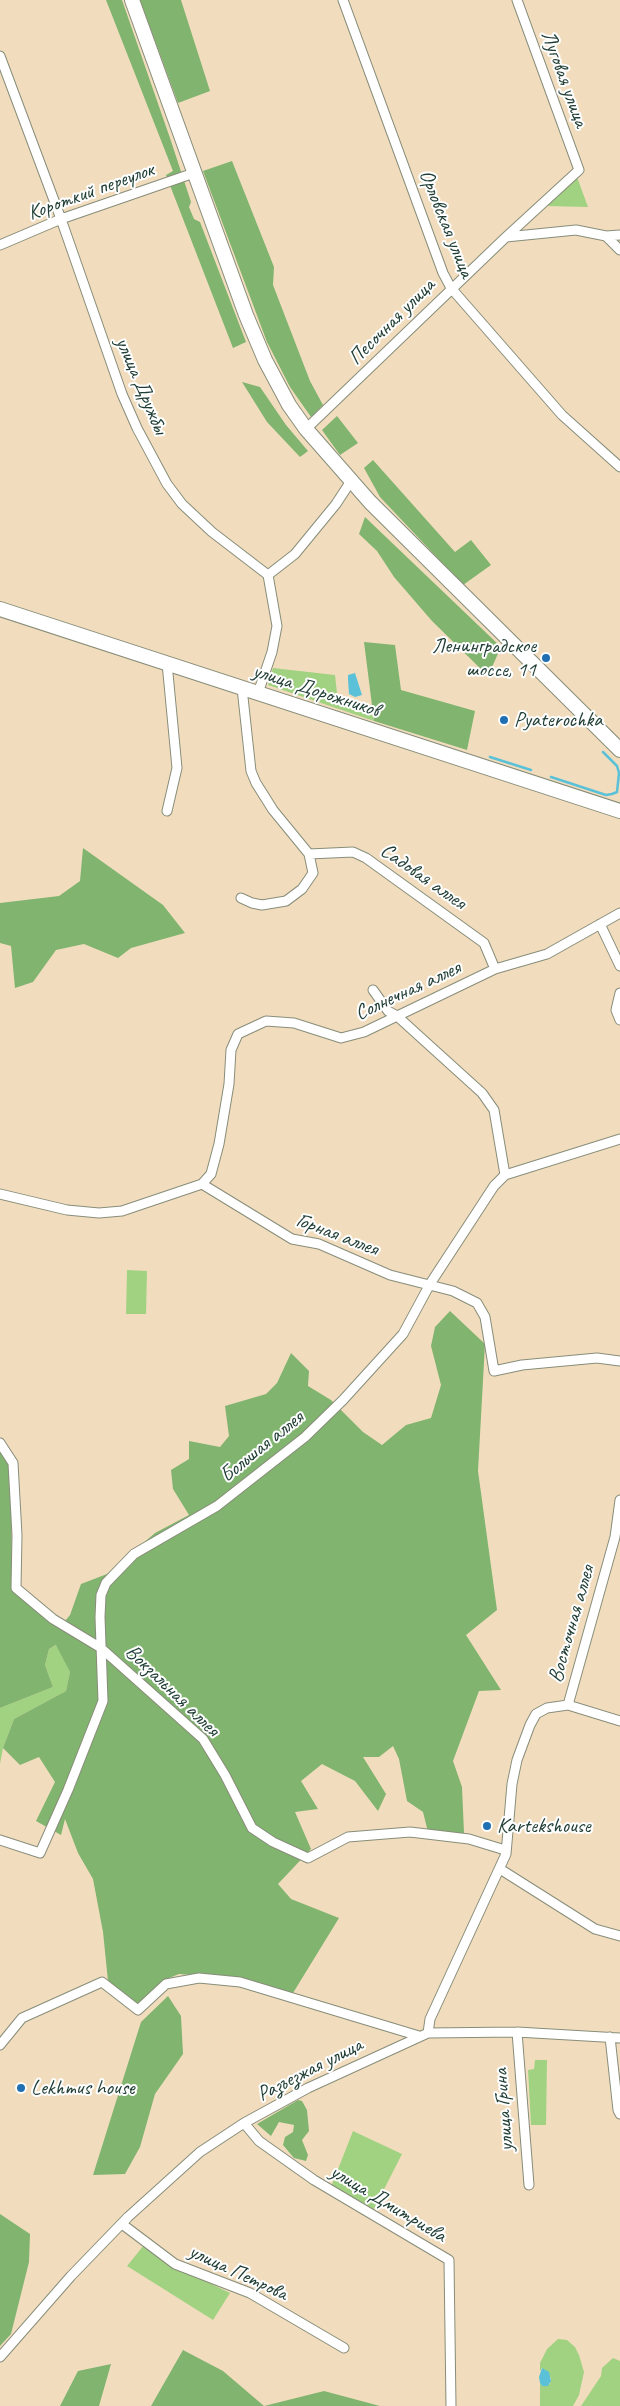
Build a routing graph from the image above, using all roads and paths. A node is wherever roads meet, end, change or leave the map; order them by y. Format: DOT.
graph roads {
  1 [pos="132,0"];
  2 [pos="343,0"];
  3 [pos="517,0"];
  4 [pos="0,56"];
  5 [pos="579,170"];
  6 [pos="194,173"];
  7 [pos="61,219"];
  8 [pos="620,235"];
  9 [pos="606,236"];
  10 [pos="506,237"];
  11 [pos="0,245"];
  12 [pos="620,250"];
  13 [pos="451,288"];
  14 [pos="306,429"];
  15 [pos="620,467"];
  16 [pos="351,481"];
  17 [pos="268,575"];
  18 [pos="0,609"];
  19 [pos="167,663"];
  20 [pos="242,688"];
  21 [pos="258,693"];
  22 [pos="620,750"];
  23 [pos="617,808"];
  24 [pos="167,811"];
  25 [pos="309,854"];
  26 [pos="241,898"];
  27 [pos="620,913"];
  28 [pos="600,924"];
  29 [pos="620,966"];
  30 [pos="496,969"];
  31 [pos="373,990"];
  32 [pos="620,994"];
  33 [pos="397,1016"];
  34 [pos="620,1020"];
  35 [pos="620,1139"];
  36 [pos="505,1175"];
  37 [pos="202,1184"];
  38 [pos="0,1194"];
  39 [pos="430,1284"];
  40 [pos="620,1361"];
  41 [pos="0,1443"];
  42 [pos="620,1500"];
  43 [pos="101,1648"];
  44 [pos="568,1705"];
  45 [pos="620,1722"];
  46 [pos="0,1840"];
  47 [pos="505,1850"];
  48 [pos="500,1869"];
  49 [pos="620,1936"];
  50 [pos="517,2032"];
  51 [pos="428,2033"];
  52 [pos="419,2036"];
  53 [pos="610,2037"];
  54 [pos="620,2038"];
  55 [pos="0,2045"];
  56 [pos="620,2114"];
  57 [pos="244,2123"];
  58 [pos="528,2185"];
  59 [pos="122,2224"];
  60 [pos="344,2348"];
  61 [pos="0,2357"];
  62 [pos="451,2406"];
  1 -- 6 [label="main road"];
  2 -- 13 [label="street, Орловская улица"];
  3 -- 5 [label="street, Луговая улица"];
  4 -- 7 [label="street, улица Дружбы"];
  5 -- 10 [label="street, Песочная улица"];
  6 -- 7 [label="street, Короткий переулок"];
  6 -- 14 [label="main road"];
  7 -- 11 [label="street, Короткий переулок"];
  7 -- 17 [label="street, улица Дружбы"];
  8 -- 9 [label="street"];
  9 -- 10 [label="street"];
  9 -- 12 [label="street"];
  10 -- 13 [label="street, Песочная улица"];
  13 -- 14 [label="street, Песочная улица"];
  13 -- 15 [label="street, Орловская улица"];
  14 -- 16 [label="main road"];
  16 -- 17 [label="street"];
  16 -- 22 [label="main road"];
  17 -- 21 [label="street"];
  18 -- 19 [label="main road, улица Дорожников"];
  19 -- 20 [label="main road, улица Дорожников"];
  19 -- 24 [label="street"];
  20 -- 21 [label="main road, улица Дорожников"];
  20 -- 25 [label="street"];
  21 -- 23 [label="main road, улица Дорожников"];
  25 -- 26 [label="street"];
  25 -- 30 [label="street, Садовая аллея"];
  27 -- 28 [label="street, Солнечная аллея"];
  28 -- 29 [label="street"];
  28 -- 30 [label="street, Солнечная аллея"];
  30 -- 33 [label="street, Солнечная аллея"];
  31 -- 33 [label="street"];
  32 -- 34 [label="street"];
  33 -- 36 [label="street"];
  33 -- 37 [label="street, Солнечная аллея"];
  35 -- 36 [label="street"];
  36 -- 39 [label="street, Большая аллея"];
  37 -- 38 [label="street"];
  37 -- 39 [label="street, Горная аллея"];
  39 -- 40 [label="street, Горная аллея"];
  39 -- 43 [label="street, Большая аллея"];
  41 -- 43 [label="street, Вокзальная аллея"];
  42 -- 44 [label="street, Восточная аллея"];
  43 -- 46 [label="street, Большая аллея"];
  43 -- 47 [label="street, Вокзальная аллея"];
  44 -- 45 [label="street"];
  44 -- 47 [label="street, Восточная аллея"];
  47 -- 48 [label="street, Восточная аллея"];
  48 -- 49 [label="street"];
  48 -- 51 [label="street, Восточная аллея"];
  50 -- 51 [label="street, Разъезжая улица"];
  50 -- 53 [label="street, Разъезжая улица"];
  50 -- 58 [label="street, улица Грина"];
  51 -- 52 [label="street, Разъезжая улица"];
  52 -- 55 [label="street"];
  52 -- 57 [label="street, Разъезжая улица"];
  53 -- 54 [label="street, Разъезжая улица"];
  53 -- 56 [label="street"];
  57 -- 59 [label="street, Разъезжая улица"];
  57 -- 62 [label="street, улица Дмитриева"];
  59 -- 60 [label="street, улица Петрова"];
  59 -- 61 [label="street, Разъезжая улица"];
}
